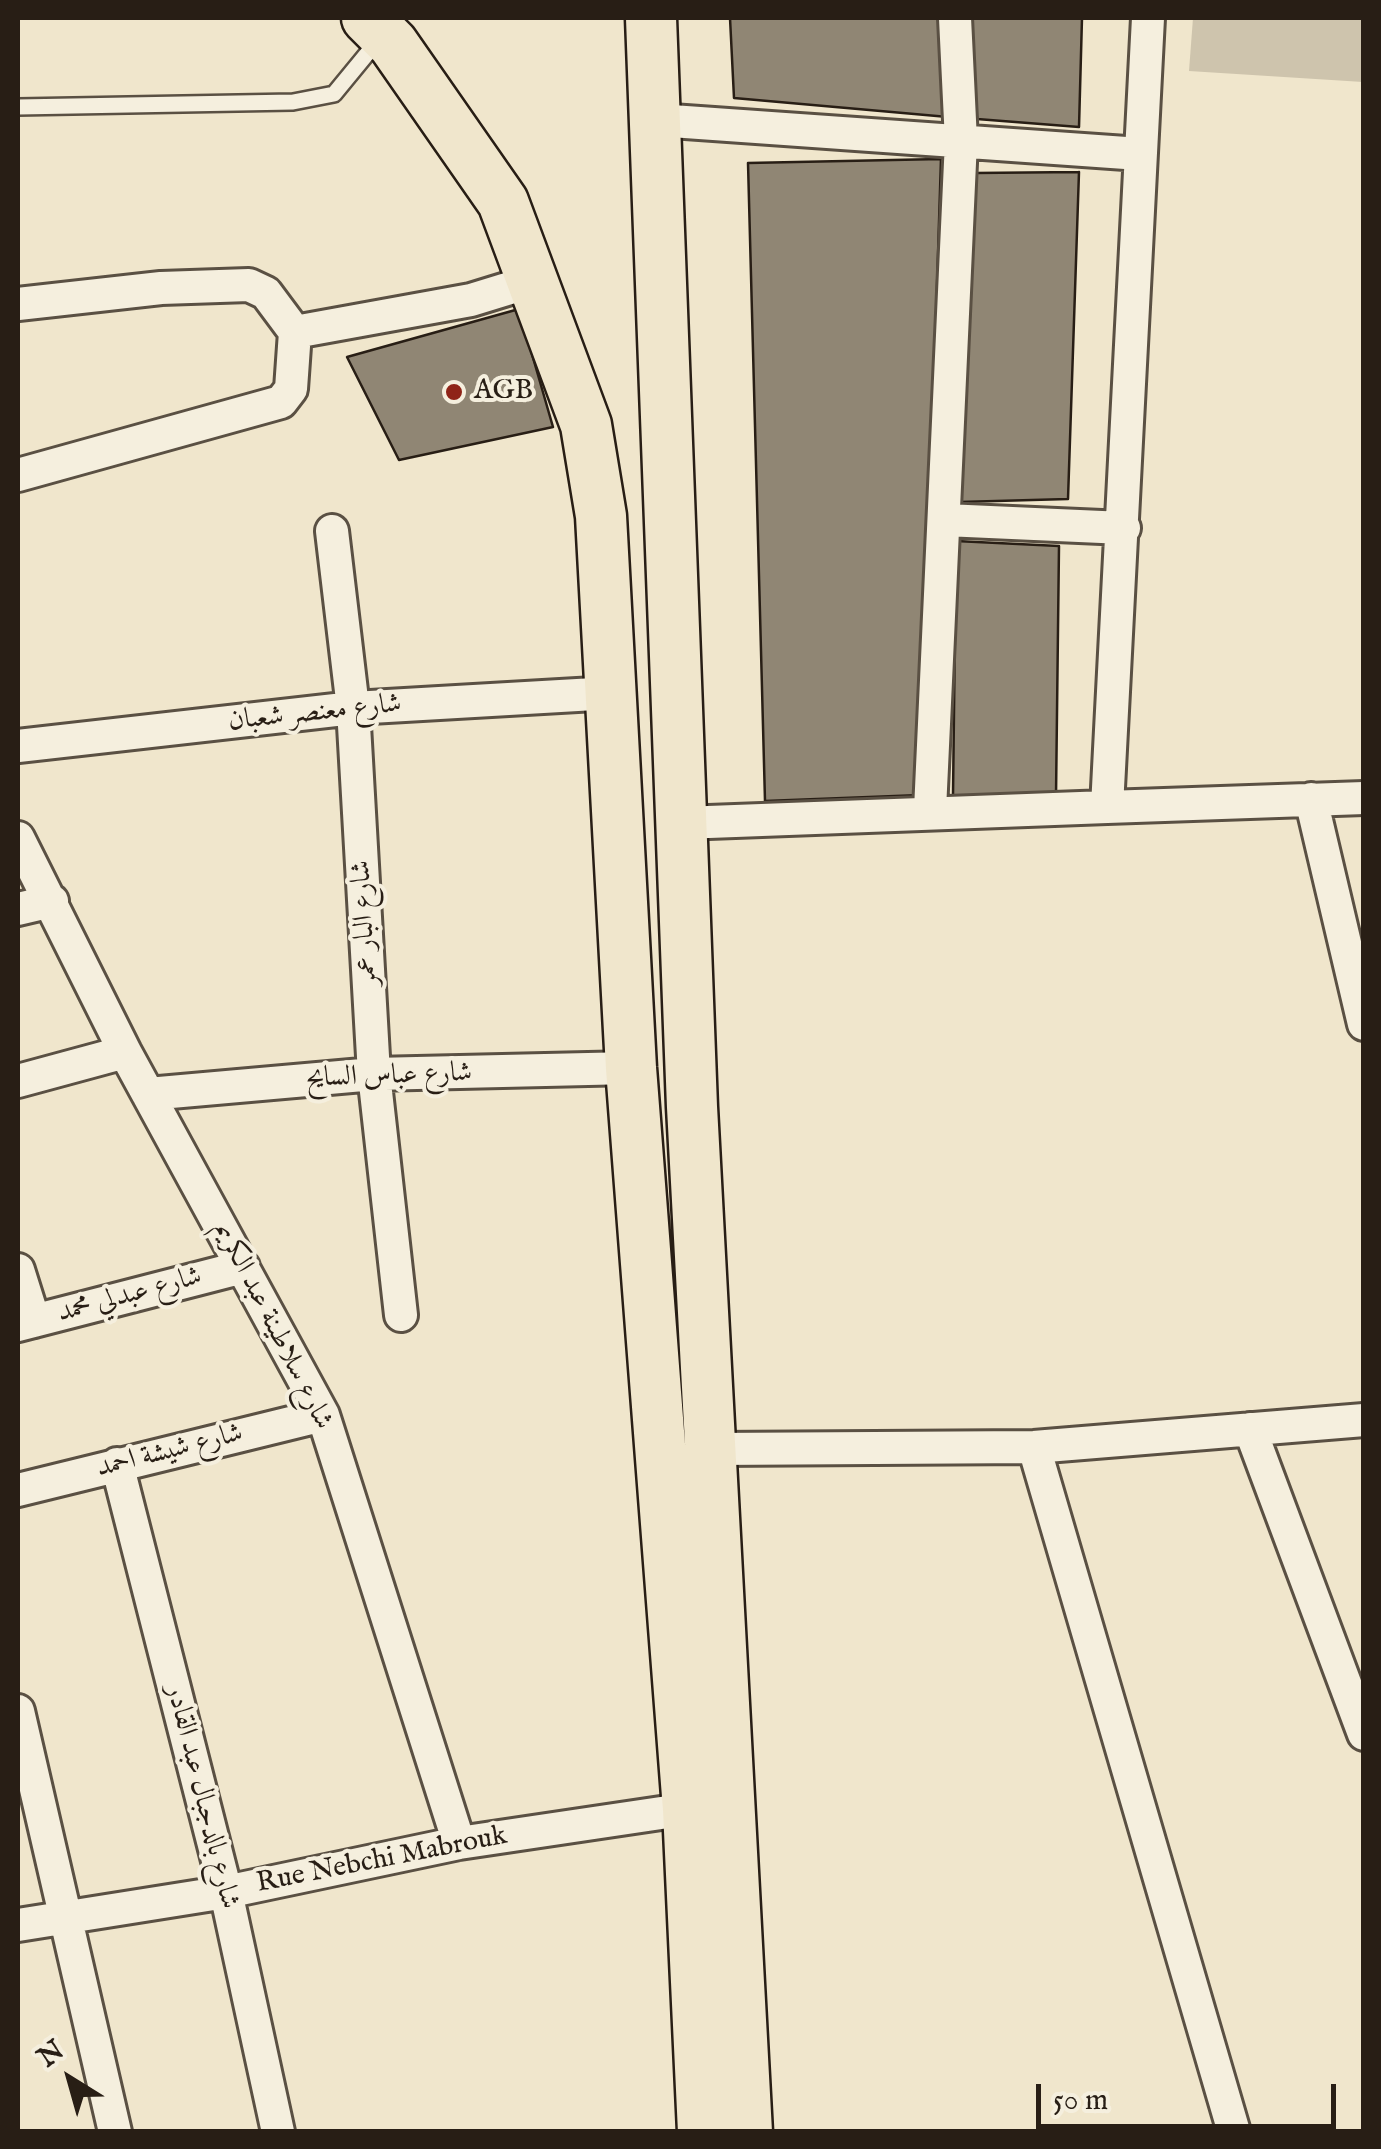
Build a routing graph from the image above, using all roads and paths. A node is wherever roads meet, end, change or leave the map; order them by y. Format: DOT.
graph roads {
  1 [pos="651,18"];
  2 [pos="955,18"];
  3 [pos="1148,18"];
  4 [pos="375,26"];
  5 [pos="18,107"];
  6 [pos="657,120"];
  7 [pos="961,141"];
  8 [pos="1140,154"];
  9 [pos="536,280"];
  10 [pos="18,304"];
  11 [pos="296,332"];
  12 [pos="18,474"];
  13 [pos="945,520"];
  14 [pos="1124,528"];
  15 [pos="332,532"];
  16 [pos="612,693"];
  17 [pos="353,708"];
  18 [pos="18,746"];
  19 [pos="1364,798"];
  20 [pos="1311,800"];
  21 [pos="1107,806"];
  22 [pos="930,810"];
  23 [pos="682,823"];
  24 [pos="18,838"];
  25 [pos="52,901"];
  26 [pos="18,909"];
  27 [pos="1364,1024"];
  28 [pos="124,1052"];
  29 [pos="631,1068"];
  30 [pos="374,1074"];
  31 [pos="18,1081"];
  32 [pos="148,1094"];
  33 [pos="243,1267"];
  34 [pos="18,1270"];
  35 [pos="401,1315"];
  36 [pos="26,1323"];
  37 [pos="322,1415"];
  38 [pos="1364,1420"];
  39 [pos="1250,1429"];
  40 [pos="1034,1447"];
  41 [pos="714,1450"];
  42 [pos="118,1464"];
  43 [pos="18,1490"];
  44 [pos="18,1711"];
  45 [pos="1364,1734"];
  46 [pos="688,1809"];
  47 [pos="459,1843"];
  48 [pos="226,1892"];
  49 [pos="67,1920"];
  50 [pos="18,1925"];
  51 [pos="115,2132"];
  52 [pos="278,2132"];
  53 [pos="703,2132"];
  54 [pos="747,2132"];
  55 [pos="1234,2132"];
  1 -- 6 [label="main road"];
  2 -- 7 [label="street"];
  3 -- 8 [label="street"];
  4 -- 5 [label="lane"];
  4 -- 9 [label="main road"];
  6 -- 7 [label="street"];
  6 -- 23 [label="main road"];
  7 -- 8 [label="street"];
  7 -- 13 [label="street"];
  8 -- 14 [label="street"];
  9 -- 11 [label="street"];
  9 -- 16 [label="main road"];
  10 -- 11 [label="street"];
  11 -- 12 [label="street"];
  13 -- 14 [label="street"];
  13 -- 22 [label="street"];
  14 -- 21 [label="street"];
  15 -- 17 [label="street, شارع البار عمر"];
  16 -- 17 [label="street, شارع معنصر شعبان"];
  16 -- 29 [label="main road"];
  17 -- 18 [label="street, شارع معنصر شعبان"];
  17 -- 30 [label="street, شارع البار عمر"];
  19 -- 20 [label="street"];
  20 -- 21 [label="street"];
  20 -- 27 [label="street"];
  21 -- 22 [label="street"];
  22 -- 23 [label="street"];
  23 -- 41 [label="main road"];
  24 -- 25 [label="street, شارع سلاطينة عبد الكريم"];
  25 -- 26 [label="street"];
  25 -- 28 [label="street, شارع سلاطينة عبد الكريم"];
  28 -- 31 [label="street"];
  28 -- 32 [label="street, شارع سلاطينة عبد الكريم"];
  29 -- 30 [label="street, شارع عباس السايح"];
  29 -- 46 [label="main road"];
  30 -- 32 [label="street, شارع عباس السايح"];
  30 -- 35 [label="street, شارع البار عمر"];
  32 -- 33 [label="street, شارع سلاطينة عبد الكريم"];
  33 -- 36 [label="street, شارع عبدلي محمد"];
  33 -- 37 [label="street, شارع سلاطينة عبد الكريم"];
  34 -- 36 [label="street"];
  37 -- 42 [label="street, شارع شيشة احمد"];
  37 -- 47 [label="street, شارع سلاطينة عبد الكريم"];
  38 -- 39 [label="street"];
  39 -- 40 [label="street"];
  39 -- 45 [label="street"];
  40 -- 41 [label="street"];
  40 -- 55 [label="street"];
  41 -- 54 [label="main road"];
  42 -- 43 [label="street, شارع شيشة احمد"];
  42 -- 48 [label="street, شارع بالدجبال عبد القادر"];
  44 -- 49 [label="street"];
  46 -- 47 [label="street, Rue Nebchi Mabrouk"];
  46 -- 53 [label="main road"];
  47 -- 48 [label="street, Rue Nebchi Mabrouk"];
  48 -- 49 [label="street, Rue Nebchi Mabrouk"];
  48 -- 52 [label="street, شارع بالدجبال عبد القادر"];
  49 -- 50 [label="street, Rue Nebchi Mabrouk"];
  49 -- 51 [label="street"];
}
